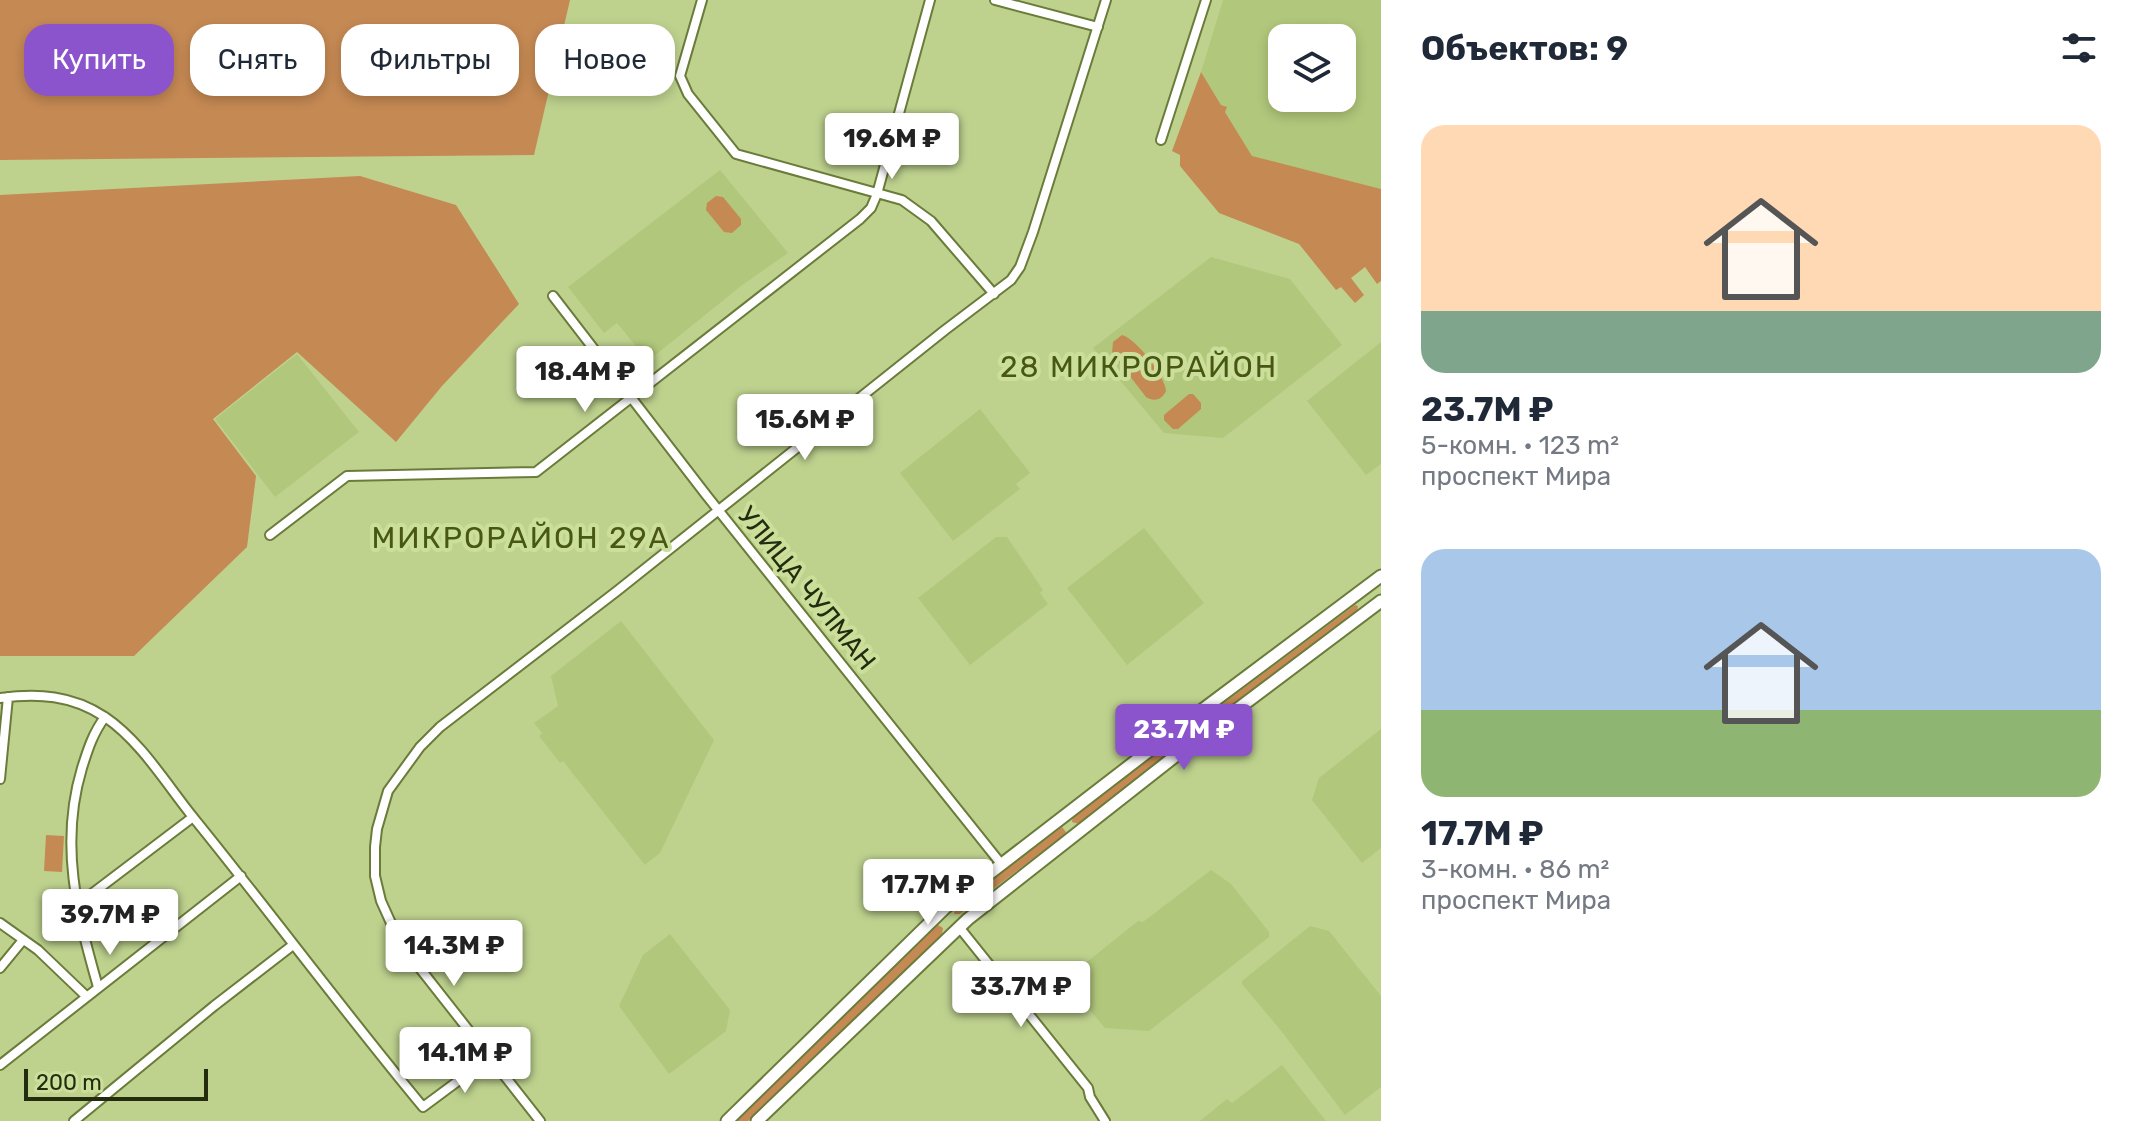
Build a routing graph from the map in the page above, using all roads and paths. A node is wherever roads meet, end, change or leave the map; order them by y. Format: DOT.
graph roads {
  1 [pos="702,0"];
  2 [pos="930,0"];
  3 [pos="995,0"];
  4 [pos="1206,0"];
  5 [pos="1106,1"];
  6 [pos="1098,27"];
  7 [pos="1161,140"];
  8 [pos="877,194"];
  9 [pos="994,294"];
  10 [pos="553,296"];
  11 [pos="631,399"];
  12 [pos="719,511"];
  13 [pos="270,535"];
  14 [pos="1381,576"];
  15 [pos="1355,595"];
  16 [pos="1381,601"];
  17 [pos="1367,611"];
  18 [pos="4,697"];
  19 [pos="105,717"];
  20 [pos="0,779"];
  21 [pos="193,817"];
  22 [pos="1057,821"];
  23 [pos="1069,839"];
  24 [pos="1002,865"];
  25 [pos="241,876"];
  26 [pos="77,905"];
  27 [pos="946,907"];
  28 [pos="0,923"];
  29 [pos="959,927"];
  30 [pos="23,940"];
  31 [pos="293,945"];
  32 [pos="0,968"];
  33 [pos="98,987"];
  34 [pos="86,996"];
  35 [pos="489,1058"];
  36 [pos="0,1065"];
  37 [pos="74,1121"];
  38 [pos="540,1121"];
  39 [pos="727,1121"];
  40 [pos="757,1121"];
  41 [pos="1105,1121"];
  1 -- 8 [label="street"];
  2 -- 8 [label="street"];
  3 -- 6 [label="street"];
  4 -- 7 [label="street"];
  5 -- 6 [label="street"];
  6 -- 9 [label="street"];
  8 -- 9 [label="street"];
  8 -- 11 [label="street"];
  9 -- 12 [label="street"];
  10 -- 11 [label="street, УЛИЦА ЧУЛМАН"];
  11 -- 12 [label="street, УЛИЦА ЧУЛМАН"];
  11 -- 13 [label="street"];
  12 -- 24 [label="street, УЛИЦА ЧУЛМАН"];
  12 -- 35 [label="street"];
  14 -- 15 [label="main road"];
  15 -- 17 [label="main road"];
  15 -- 22 [label="main road"];
  16 -- 17 [label="main road"];
  17 -- 23 [label="main road"];
  18 -- 19 [label="street"];
  18 -- 20 [label="street"];
  19 -- 21 [label="street"];
  19 -- 26 [label="street"];
  21 -- 25 [label="street"];
  21 -- 26 [label="street"];
  22 -- 23 [label="main road"];
  22 -- 24 [label="main road"];
  23 -- 29 [label="main road"];
  24 -- 27 [label="main road"];
  25 -- 31 [label="street"];
  25 -- 33 [label="street"];
  26 -- 33 [label="street"];
  27 -- 29 [label="main road"];
  27 -- 39 [label="main road"];
  28 -- 30 [label="street"];
  29 -- 40 [label="main road"];
  29 -- 41 [label="street"];
  30 -- 32 [label="street"];
  30 -- 34 [label="street"];
  31 -- 35 [label="street"];
  31 -- 37 [label="street"];
  33 -- 34 [label="street"];
  34 -- 36 [label="street"];
  35 -- 38 [label="street"];
}
